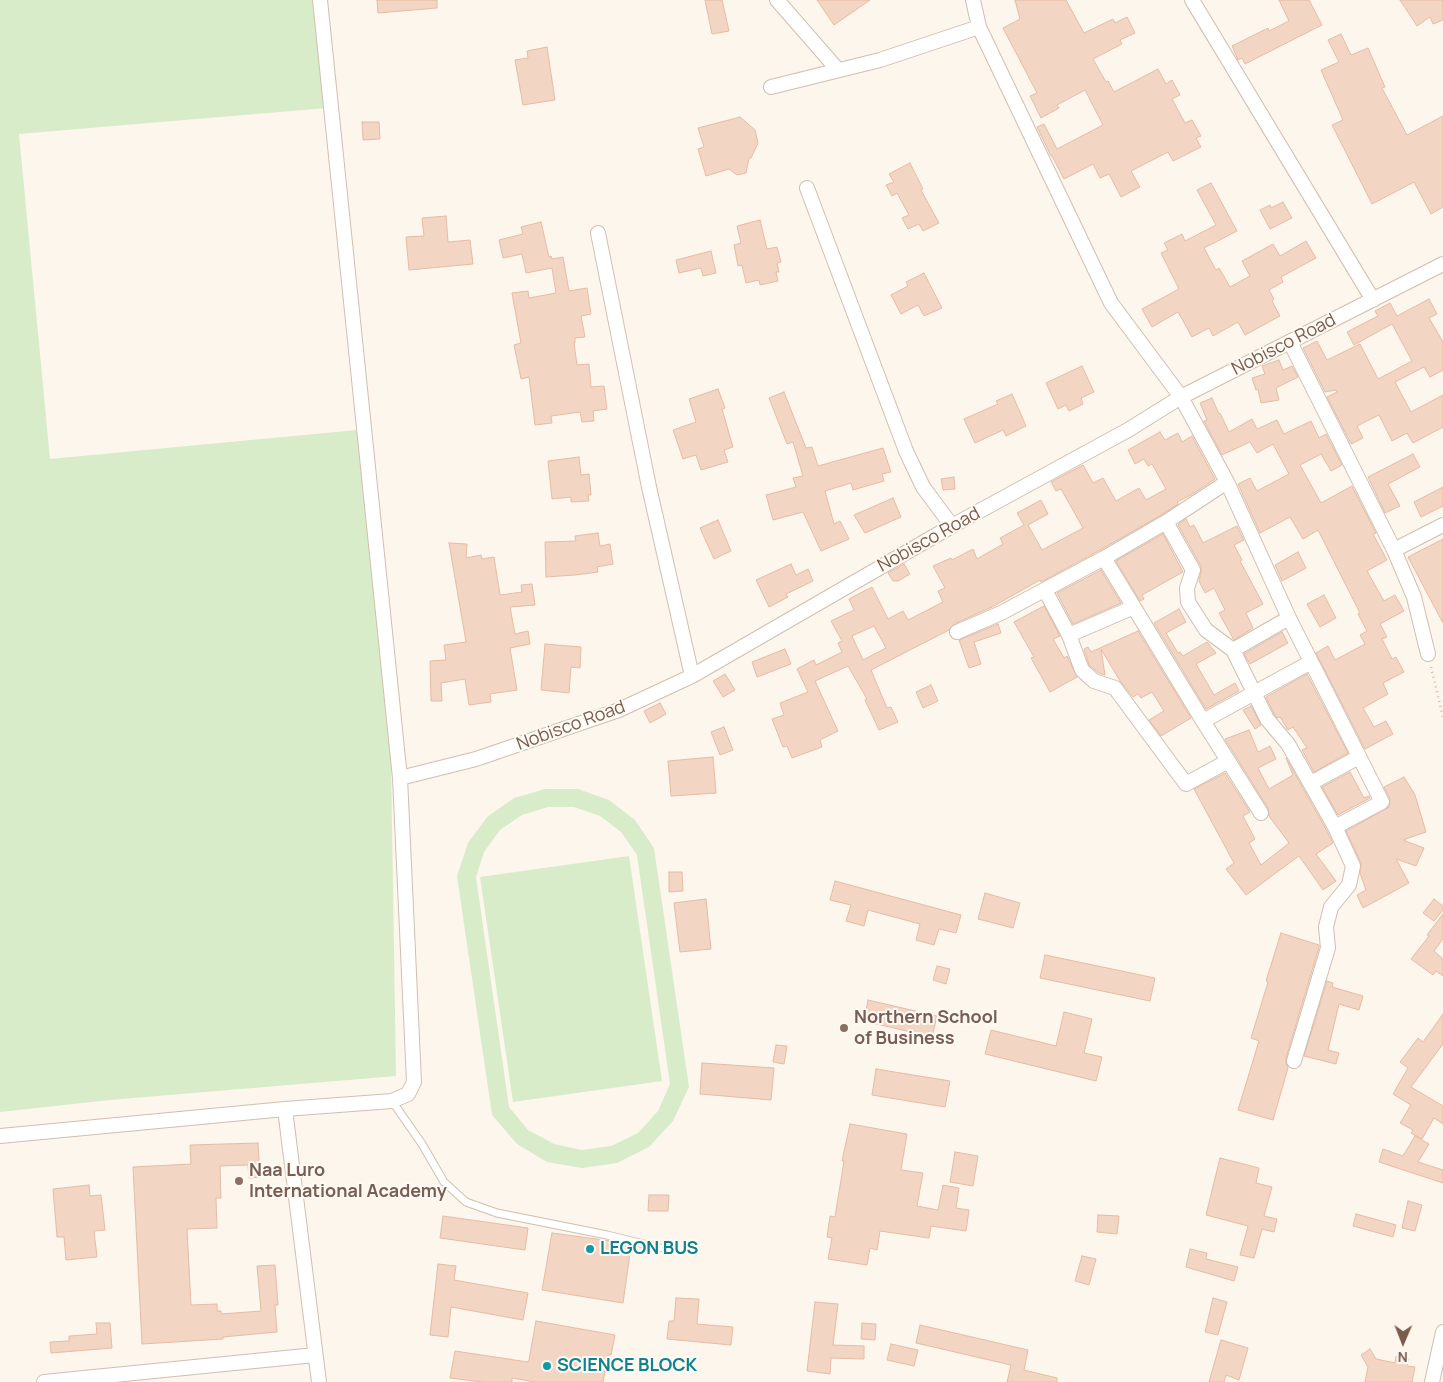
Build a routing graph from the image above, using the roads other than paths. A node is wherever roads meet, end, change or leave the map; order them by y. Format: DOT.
graph roads {
  1 [pos="320,0"];
  2 [pos="777,0"];
  3 [pos="973,0"];
  4 [pos="1192,0"];
  5 [pos="979,26"];
  6 [pos="838,70"];
  7 [pos="771,87"];
  8 [pos="808,188"];
  9 [pos="598,233"];
  10 [pos="1443,264"];
  11 [pos="1372,300"];
  12 [pos="1290,342"];
  13 [pos="1181,397"];
  14 [pos="1227,482"];
  15 [pos="1166,522"];
  16 [pos="1443,525"];
  17 [pos="952,526"];
  18 [pos="1394,550"];
  19 [pos="1104,558"];
  20 [pos="1045,590"];
  21 [pos="1134,607"];
  22 [pos="1290,618"];
  23 [pos="957,632"];
  24 [pos="1069,635"];
  25 [pos="1233,650"];
  26 [pos="1428,654"];
  27 [pos="1311,662"];
  28 [pos="692,676"];
  29 [pos="1254,694"];
  30 [pos="1203,721"];
  31 [pos="1359,757"];
  32 [pos="1228,761"];
  33 [pos="400,778"];
  34 [pos="1311,783"];
  35 [pos="1261,813"];
  36 [pos="1335,827"];
  37 [pos="1294,1061"];
  38 [pos="392,1101"];
  39 [pos="285,1109"];
  40 [pos="0,1136"];
  41 [pos="660,1248"];
  42 [pos="1443,1332"];
  43 [pos="315,1355"];
  44 [pos="44,1382"];
  45 [pos="319,1382"];
  46 [pos="1432,1382"];
  1 -- 33 [label="street"];
  2 -- 6 [label="street"];
  3 -- 5 [label="street"];
  4 -- 11 [label="street"];
  5 -- 6 [label="street"];
  5 -- 13 [label="street"];
  6 -- 7 [label="street"];
  8 -- 17 [label="street"];
  9 -- 28 [label="street"];
  10 -- 11 [label="street, Nobisco Road"];
  11 -- 12 [label="street, Nobisco Road"];
  12 -- 13 [label="street, Nobisco Road"];
  12 -- 18 [label="street"];
  13 -- 14 [label="street"];
  13 -- 17 [label="street, Nobisco Road"];
  14 -- 15 [label="street"];
  14 -- 22 [label="street"];
  15 -- 19 [label="street"];
  15 -- 25 [label="street"];
  16 -- 18 [label="street"];
  17 -- 28 [label="street, Nobisco Road"];
  18 -- 26 [label="street"];
  19 -- 20 [label="street"];
  19 -- 21 [label="street"];
  20 -- 23 [label="street"];
  20 -- 24 [label="street"];
  21 -- 24 [label="street"];
  21 -- 30 [label="street"];
  22 -- 25 [label="street"];
  22 -- 27 [label="street"];
  24 -- 32 [label="street"];
  25 -- 29 [label="street"];
  27 -- 29 [label="street"];
  27 -- 31 [label="street"];
  28 -- 33 [label="street, Nobisco Road"];
  29 -- 30 [label="street"];
  29 -- 34 [label="street"];
  30 -- 32 [label="street"];
  31 -- 34 [label="street"];
  31 -- 36 [label="street"];
  32 -- 35 [label="street"];
  33 -- 38 [label="street"];
  34 -- 36 [label="street"];
  36 -- 37 [label="street"];
  38 -- 39 [label="street"];
  38 -- 41 [label="lane"];
  39 -- 40 [label="street"];
  39 -- 43 [label="street"];
  42 -- 46 [label="street"];
  43 -- 44 [label="street"];
  43 -- 45 [label="street"];
}
